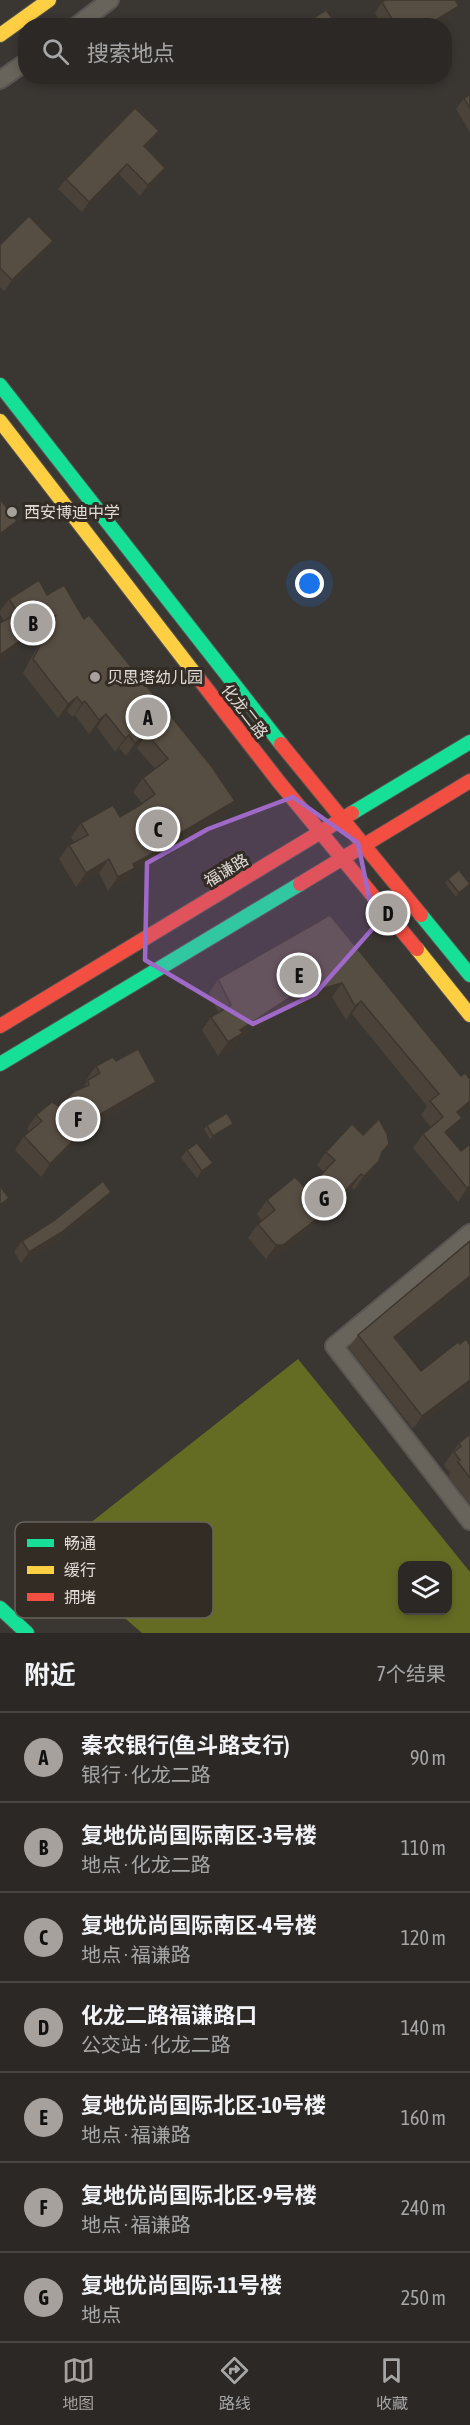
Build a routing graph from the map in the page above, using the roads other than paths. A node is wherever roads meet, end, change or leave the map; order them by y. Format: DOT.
graph roads {
  1 [pos="49,0"];
  2 [pos="110,0"];
  3 [pos="24,18"];
  4 [pos="86,18"];
  5 [pos="18,22"];
  6 [pos="0,35"];
  7 [pos="18,68"];
  8 [pos="0,80"];
  9 [pos="0,385"];
  10 [pos="0,421"];
  11 [pos="470,742"];
  12 [pos="470,781"];
  13 [pos="342,819"];
  14 [pos="321,832"];
  15 [pos="363,845"];
  16 [pos="342,857"];
  17 [pos="470,975"];
  18 [pos="470,1015"];
  19 [pos="0,1026"];
  20 [pos="0,1064"];
  21 [pos="470,1233"];
  22 [pos="470,1521"];
  23 [pos="0,1608"];
  24 [pos="27,1633"];
  1 -- 3 [label="street"];
  2 -- 4 [label="street"];
  5 -- 6 [label="street"];
  7 -- 8 [label="street"];
  9 -- 13 [label="street, 化龙二路"];
  10 -- 14 [label="street, 化龙二路"];
  11 -- 13 [label="street, 福谦路"];
  12 -- 15 [label="street"];
  13 -- 14 [label="street, 福谦路"];
  13 -- 15 [label="street, 化龙二路"];
  14 -- 16 [label="street, 化龙二路"];
  14 -- 19 [label="street, 福谦路"];
  15 -- 16 [label="street"];
  15 -- 17 [label="street, 化龙二路"];
  16 -- 18 [label="street, 化龙二路"];
  16 -- 20 [label="street"];
  21 -- 22 [label="street"];
  23 -- 24 [label="street"];
}
